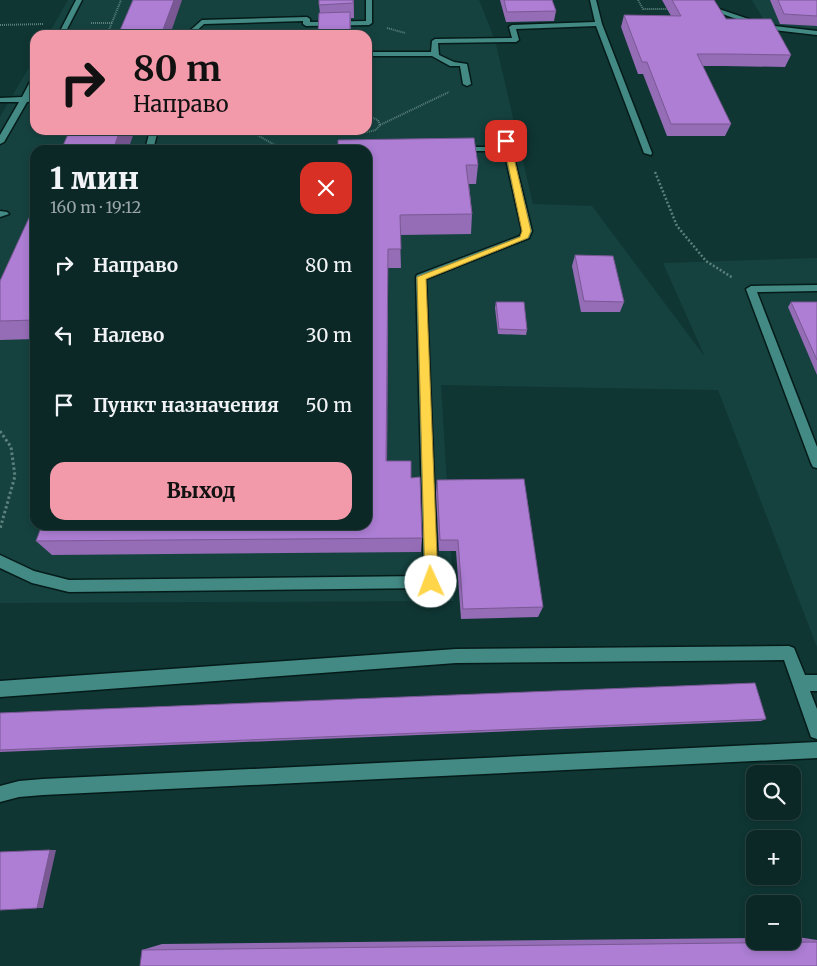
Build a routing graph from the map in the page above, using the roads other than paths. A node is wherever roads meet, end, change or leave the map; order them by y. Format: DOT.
graph roads {
  1 [pos="79,0"];
  2 [pos="368,0"];
  3 [pos="594,0"];
  4 [pos="713,9"];
  5 [pos="599,24"];
  6 [pos="64,30"];
  7 [pos="193,30"];
  8 [pos="817,33"];
  9 [pos="372,54"];
  10 [pos="435,54"];
  11 [pos="467,84"];
  12 [pos="30,89"];
  13 [pos="30,99"];
  14 [pos="0,100"];
  15 [pos="24,100"];
  16 [pos="0,142"];
  17 [pos="452,150"];
  18 [pos="648,153"];
  19 [pos="817,288"];
  20 [pos="817,463"];
  21 [pos="0,561"];
  22 [pos="800,683"];
  23 [pos="817,683"];
  24 [pos="0,689"];
  25 [pos="817,731"];
  26 [pos="817,750"];
  27 [pos="0,794"];
  1 -- 6 [label="lane"];
  2 -- 7 [label="lane"];
  3 -- 5 [label="lane"];
  4 -- 8 [label="lane"];
  5 -- 10 [label="lane"];
  5 -- 18 [label="lane"];
  9 -- 10 [label="lane"];
  10 -- 11 [label="lane"];
  12 -- 15 [label="lane"];
  13 -- 15 [label="lane"];
  14 -- 15 [label="lane"];
  15 -- 16 [label="lane"];
  17 -- 21 [label="lane"];
  19 -- 20 [label="lane"];
  22 -- 23 [label="lane"];
  22 -- 24 [label="lane"];
  22 -- 25 [label="lane"];
  26 -- 27 [label="lane"];
}
